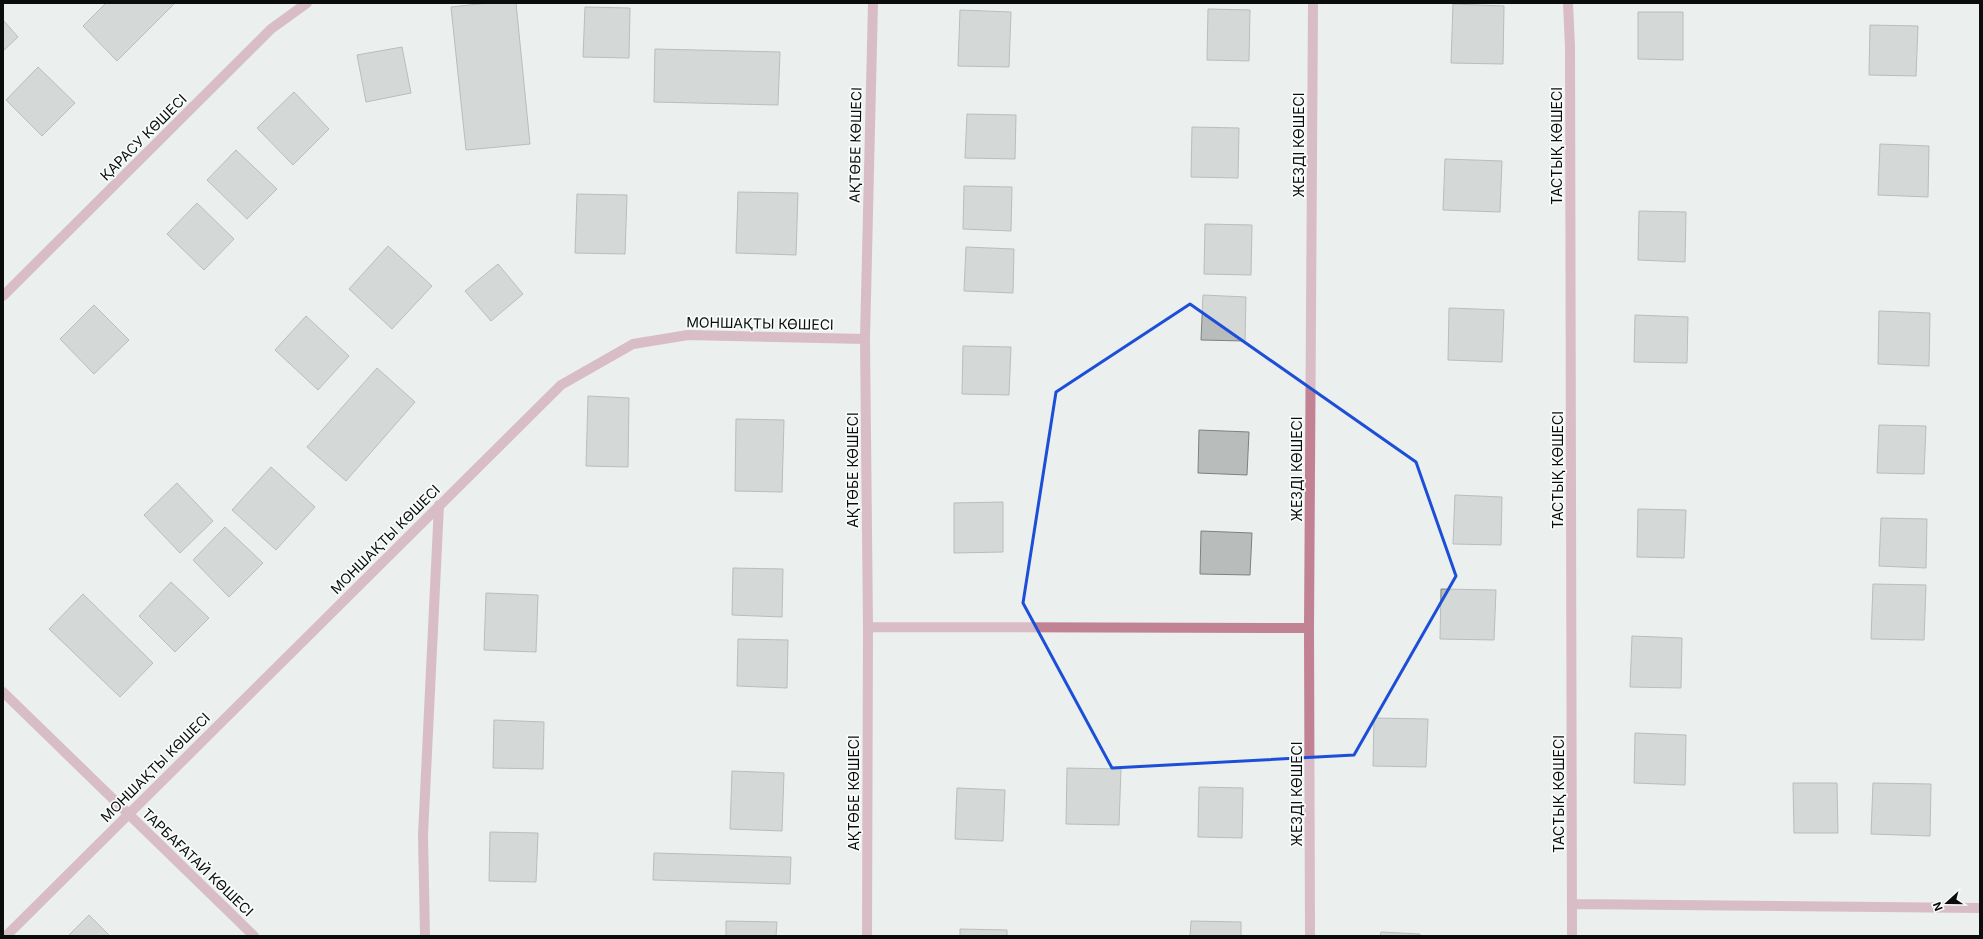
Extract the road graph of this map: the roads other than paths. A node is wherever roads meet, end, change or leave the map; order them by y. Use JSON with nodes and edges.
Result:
{"nodes":[{"id":1,"x":307,"y":3,"type":"edge"},
{"id":2,"x":873,"y":3,"type":"edge"},
{"id":3,"x":1313,"y":3,"type":"edge"},
{"id":4,"x":1568,"y":3,"type":"edge"},
{"id":5,"x":3,"y":296,"type":"edge"},
{"id":6,"x":865,"y":339,"type":"junction"},
{"id":7,"x":439,"y":505,"type":"junction"},
{"id":8,"x":868,"y":626,"type":"junction"},
{"id":9,"x":1309,"y":628,"type":"junction"},
{"id":10,"x":3,"y":692,"type":"edge"},
{"id":11,"x":128,"y":814,"type":"junction"},
{"id":12,"x":1572,"y":904,"type":"junction"},
{"id":13,"x":1980,"y":908,"type":"edge"},
{"id":14,"x":6,"y":936,"type":"edge"},
{"id":15,"x":254,"y":936,"type":"edge"},
{"id":16,"x":425,"y":936,"type":"edge"},
{"id":17,"x":866,"y":936,"type":"edge"},
{"id":18,"x":1310,"y":936,"type":"edge"},
{"id":19,"x":1572,"y":936,"type":"edge"}],
"edges":[{"from":1,"to":5,"type":"street","name":"ҚАРАСУ КӨШЕСІ"},
{"from":2,"to":6,"type":"street","name":"АҚТӨБЕ КӨШЕСІ"},
{"from":3,"to":9,"type":"street","name":"ЖЕЗДІ КӨШЕСІ"},
{"from":4,"to":12,"type":"street","name":"ТАСТЫҚ КӨШЕСІ"},
{"from":6,"to":7,"type":"street","name":"МОНШАҚТЫ КӨШЕСІ"},
{"from":6,"to":8,"type":"street","name":"АҚТӨБЕ КӨШЕСІ"},
{"from":7,"to":11,"type":"street","name":"МОНШАҚТЫ КӨШЕСІ"},
{"from":7,"to":16,"type":"street"},
{"from":8,"to":9,"type":"street"},
{"from":8,"to":17,"type":"street","name":"АҚТӨБЕ КӨШЕСІ"},
{"from":9,"to":18,"type":"street","name":"ЖЕЗДІ КӨШЕСІ"},
{"from":10,"to":11,"type":"street","name":"ТАРБАҒАТАЙ КӨШЕСІ"},
{"from":11,"to":14,"type":"street","name":"МОНШАҚТЫ КӨШЕСІ"},
{"from":11,"to":15,"type":"street","name":"ТАРБАҒАТАЙ КӨШЕСІ"},
{"from":12,"to":13,"type":"street"},
{"from":12,"to":19,"type":"street","name":"ТАСТЫҚ КӨШЕСІ"}]}
